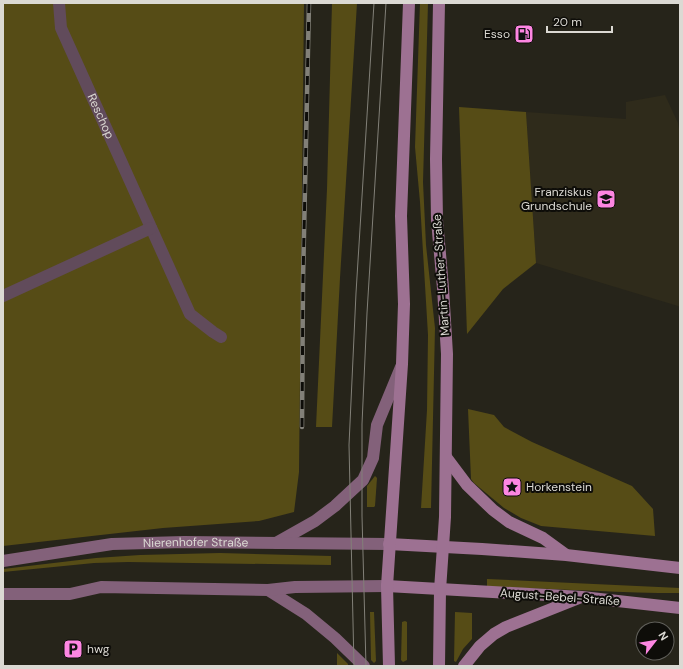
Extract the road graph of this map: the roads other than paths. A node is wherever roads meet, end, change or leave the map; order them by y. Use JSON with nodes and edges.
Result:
{"nodes":[{"id":1,"x":59,"y":3,"type":"edge"},
{"id":2,"x":409,"y":3,"type":"edge"},
{"id":3,"x":439,"y":3,"type":"edge"},
{"id":4,"x":151,"y":228,"type":"junction"},
{"id":5,"x":3,"y":296,"type":"edge"},
{"id":6,"x":222,"y":337,"type":"dead end"},
{"id":7,"x":402,"y":364,"type":"junction"},
{"id":8,"x":446,"y":457,"type":"junction"},
{"id":9,"x":275,"y":544,"type":"junction"},
{"id":10,"x":389,"y":544,"type":"junction"},
{"id":11,"x":442,"y":547,"type":"junction"},
{"id":12,"x":566,"y":555,"type":"junction"},
{"id":13,"x":3,"y":561,"type":"edge"},
{"id":14,"x":680,"y":568,"type":"edge"},
{"id":15,"x":386,"y":586,"type":"junction"},
{"id":16,"x":268,"y":590,"type":"junction"},
{"id":17,"x":440,"y":590,"type":"junction"},
{"id":18,"x":3,"y":594,"type":"edge"},
{"id":19,"x":582,"y":597,"type":"junction"},
{"id":20,"x":680,"y":608,"type":"edge"},
{"id":21,"x":364,"y":666,"type":"edge"},
{"id":22,"x":389,"y":666,"type":"edge"},
{"id":23,"x":439,"y":666,"type":"edge"},
{"id":24,"x":464,"y":666,"type":"edge"}],
"edges":[{"from":1,"to":4,"type":"street","name":"Reschop"},
{"from":2,"to":7,"type":"main road"},
{"from":3,"to":8,"type":"main road","name":"Martin-Luther-Straße"},
{"from":4,"to":5,"type":"street"},
{"from":4,"to":6,"type":"street","name":"Reschop"},
{"from":7,"to":9,"type":"main road"},
{"from":7,"to":10,"type":"main road"},
{"from":8,"to":11,"type":"main road","name":"Martin-Luther-Straße"},
{"from":8,"to":12,"type":"main road"},
{"from":9,"to":10,"type":"main road","name":"Nierenhofer Straße"},
{"from":9,"to":13,"type":"main road","name":"Nierenhofer Straße"},
{"from":10,"to":11,"type":"main road"},
{"from":10,"to":15,"type":"main road"},
{"from":11,"to":12,"type":"main road"},
{"from":11,"to":17,"type":"main road","name":"Martin-Luther-Straße"},
{"from":12,"to":14,"type":"main road"},
{"from":15,"to":16,"type":"main road"},
{"from":15,"to":17,"type":"main road"},
{"from":15,"to":22,"type":"main road"},
{"from":16,"to":18,"type":"main road"},
{"from":16,"to":21,"type":"main road"},
{"from":17,"to":19,"type":"main road","name":"August-Bebel-Straße"},
{"from":17,"to":23,"type":"main road","name":"Martin-Luther-Straße"},
{"from":19,"to":20,"type":"main road","name":"August-Bebel-Straße"},
{"from":19,"to":24,"type":"main road"}]}
